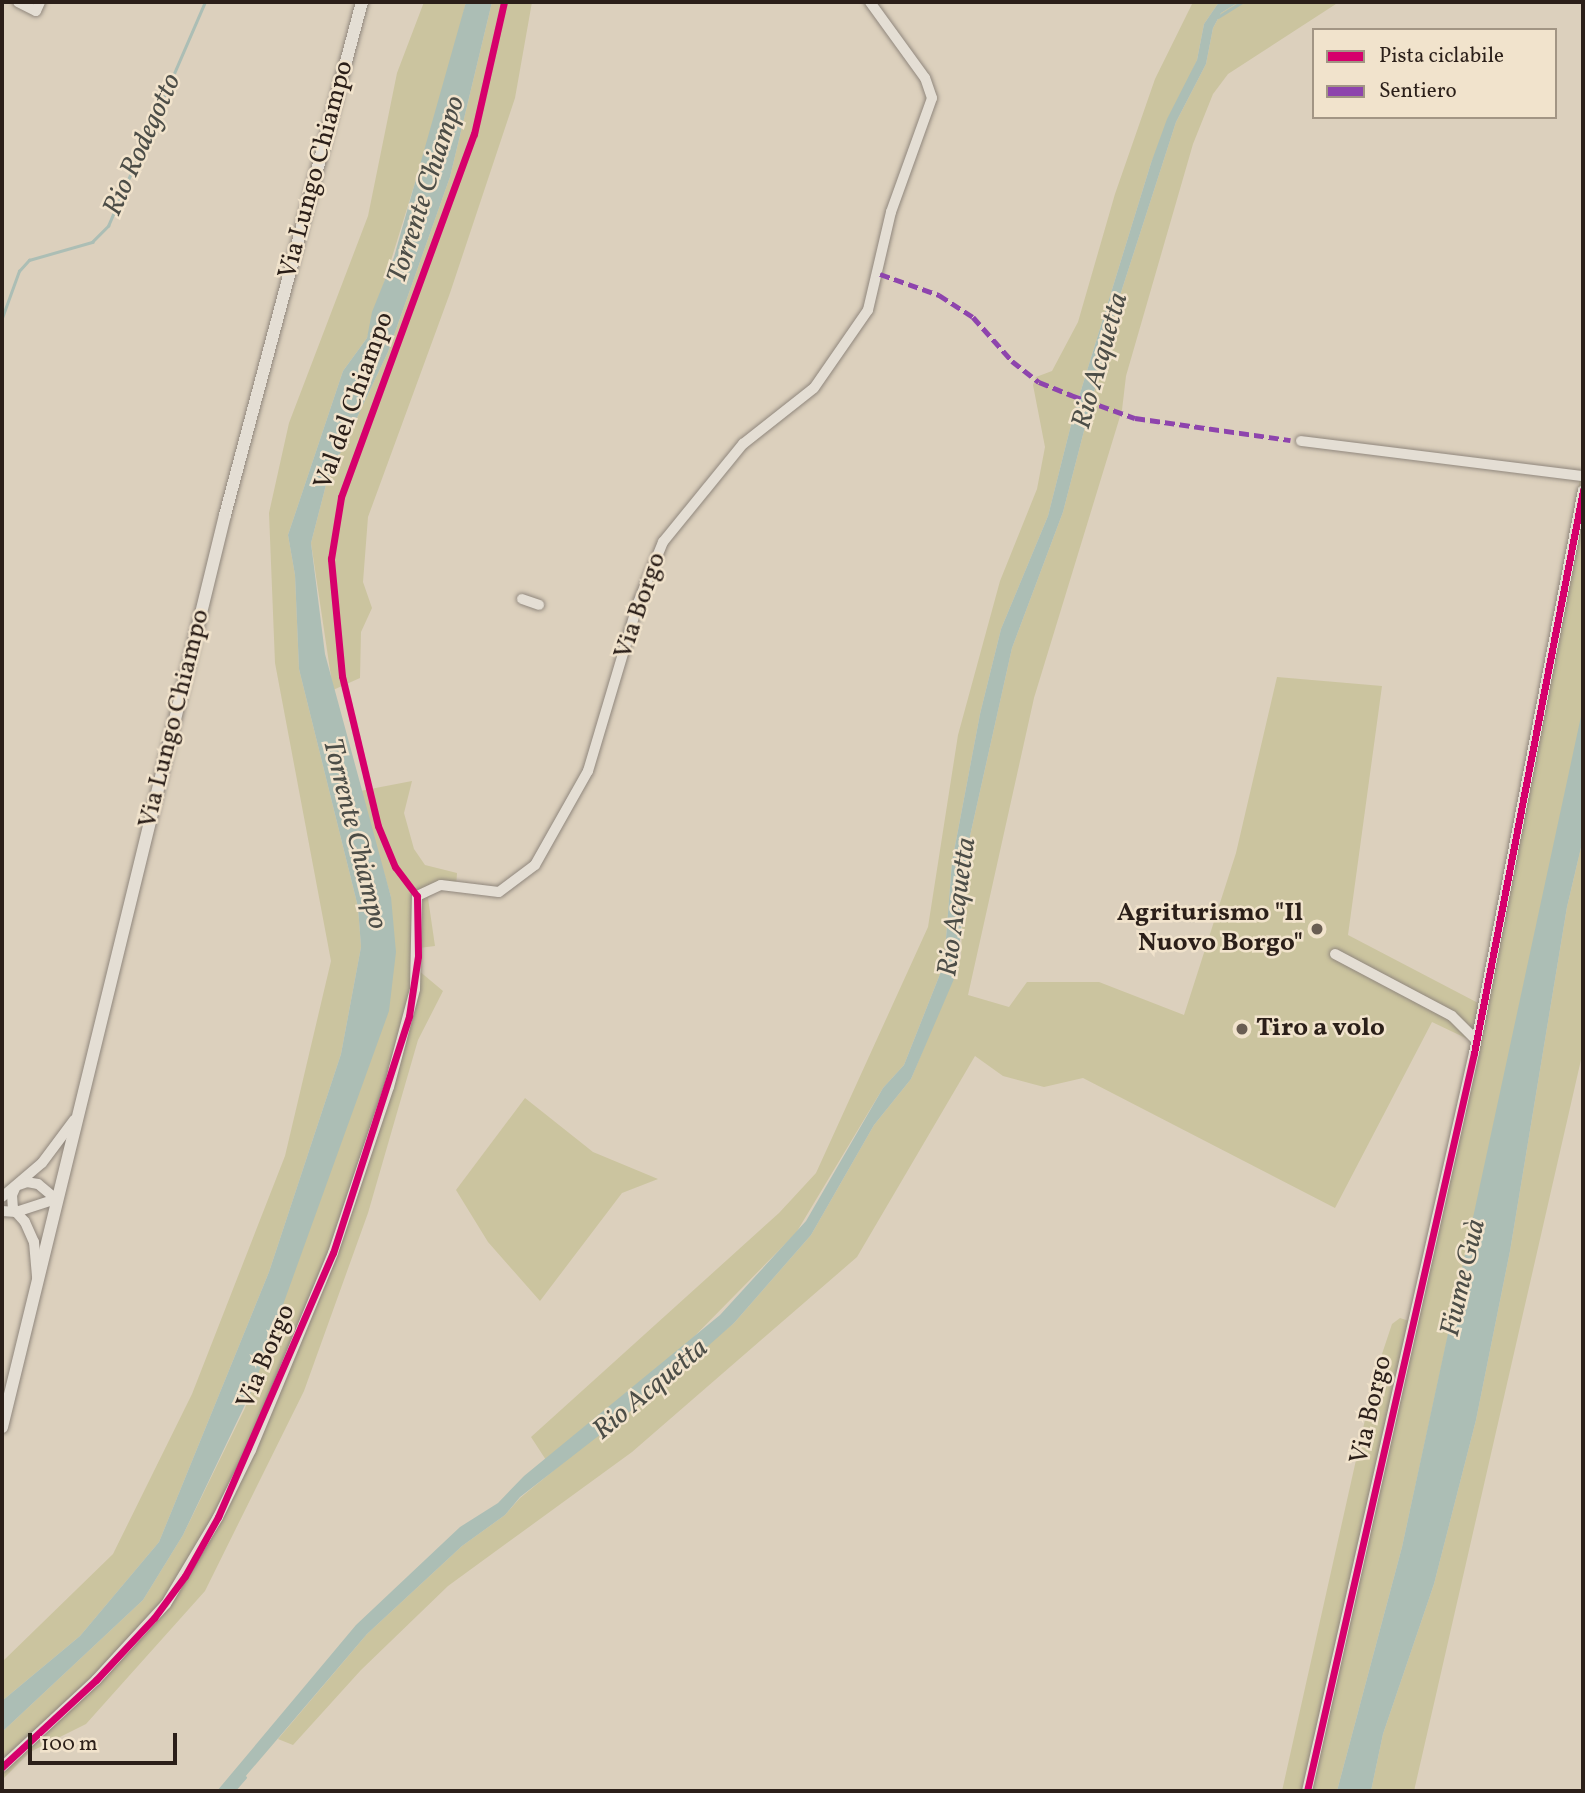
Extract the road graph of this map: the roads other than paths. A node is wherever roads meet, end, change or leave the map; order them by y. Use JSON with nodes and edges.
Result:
{"nodes":[{"id":1,"x":19,"y":2,"type":"edge"},
{"id":2,"x":40,"y":2,"type":"edge"},
{"id":3,"x":870,"y":2,"type":"edge"},
{"id":4,"x":360,"y":8,"type":"edge"},
{"id":5,"x":1301,"y":441,"type":"dead end"},
{"id":6,"x":1583,"y":476,"type":"edge"},
{"id":7,"x":1583,"y":491,"type":"edge"},
{"id":8,"x":522,"y":599,"type":"dead end"},
{"id":9,"x":539,"y":605,"type":"dead end"},
{"id":10,"x":1335,"y":954,"type":"dead end"},
{"id":11,"x":1475,"y":1039,"type":"junction"},
{"id":12,"x":74,"y":1120,"type":"junction"},
{"id":13,"x":16,"y":1186,"type":"junction"},
{"id":14,"x":2,"y":1197,"type":"edge"},
{"id":15,"x":56,"y":1199,"type":"junction"},
{"id":16,"x":2,"y":1211,"type":"edge"},
{"id":17,"x":16,"y":1212,"type":"junction"},
{"id":18,"x":37,"y":1279,"type":"junction"},
{"id":19,"x":2,"y":1427,"type":"edge"},
{"id":20,"x":2,"y":1767,"type":"edge"},
{"id":21,"x":1307,"y":1791,"type":"edge"}],
"edges":[{"from":1,"to":2,"type":"street"},
{"from":3,"to":20,"type":"street","name":"Via Borgo"},
{"from":4,"to":12,"type":"main road","name":"Via Lungo Chiampo"},
{"from":5,"to":6,"type":"street"},
{"from":7,"to":11,"type":"street","name":"Via Borgo"},
{"from":8,"to":9,"type":"street"},
{"from":10,"to":11,"type":"street"},
{"from":11,"to":21,"type":"street","name":"Via Borgo"},
{"from":12,"to":13,"type":"street"},
{"from":12,"to":15,"type":"main road","name":"Via Lungo Chiampo"},
{"from":13,"to":14,"type":"street"},
{"from":13,"to":15,"type":"street"},
{"from":13,"to":17,"type":"street"},
{"from":15,"to":17,"type":"street"},
{"from":15,"to":18,"type":"main road","name":"Via Lungo Chiampo"},
{"from":16,"to":17,"type":"street"},
{"from":17,"to":18,"type":"street"},
{"from":18,"to":19,"type":"main road","name":"Via Lungo Chiampo"}]}
